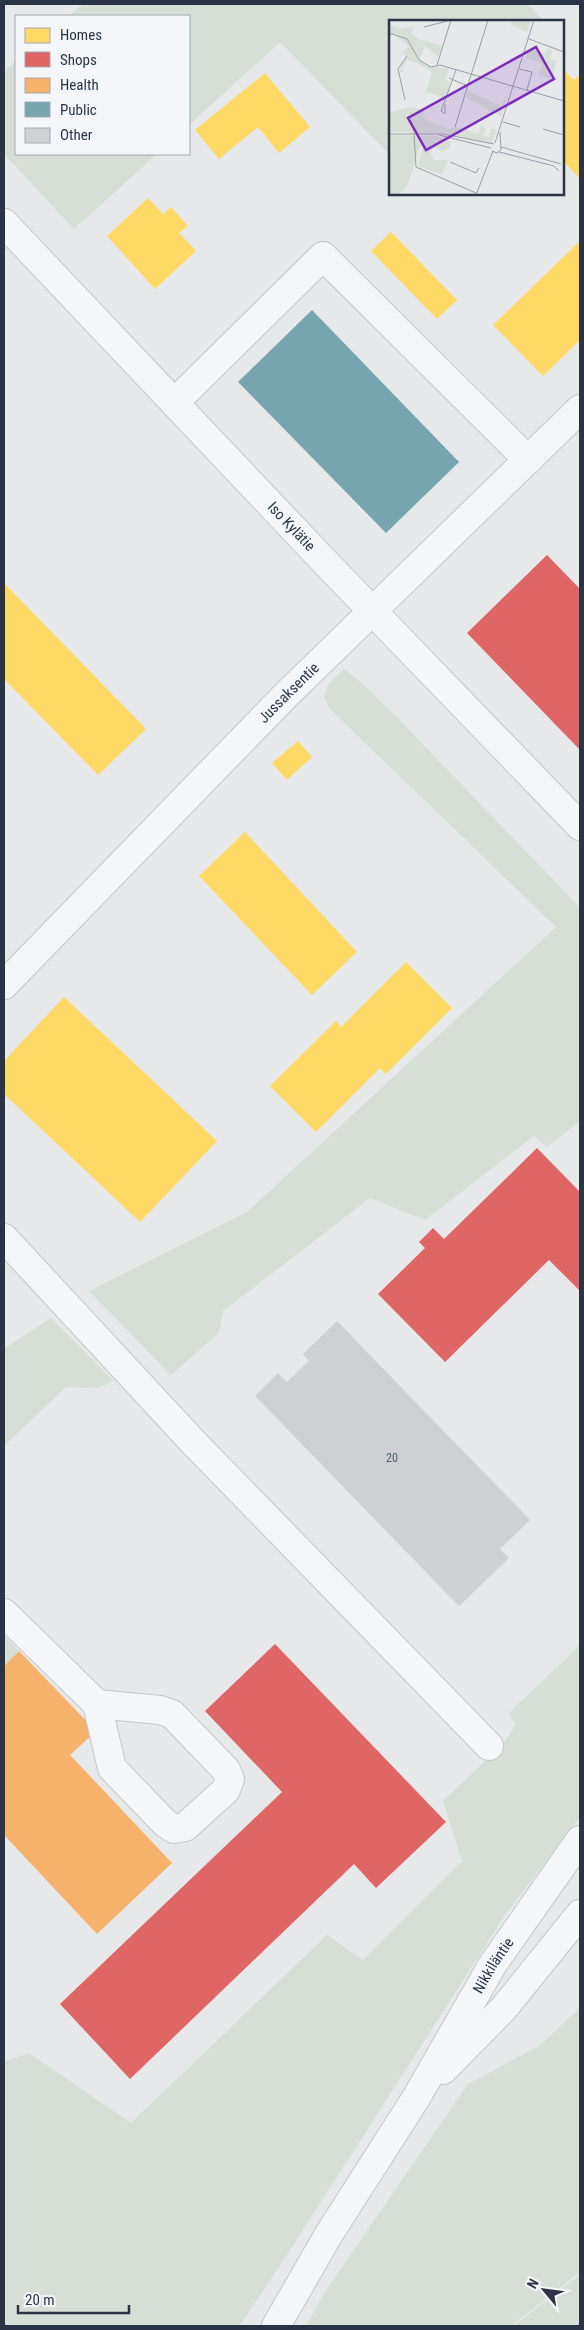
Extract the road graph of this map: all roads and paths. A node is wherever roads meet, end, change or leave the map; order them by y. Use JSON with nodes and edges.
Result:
{"nodes":[{"id":1,"x":4,"y":223,"type":"edge"},
{"id":2,"x":175,"y":402,"type":"junction"},
{"id":3,"x":580,"y":409,"type":"edge"},
{"id":4,"x":528,"y":460,"type":"junction"},
{"id":5,"x":372,"y":610,"type":"junction"},
{"id":6,"x":580,"y":826,"type":"edge"},
{"id":7,"x":4,"y":985,"type":"edge"},
{"id":8,"x":8,"y":1250,"type":"edge"},
{"id":9,"x":8,"y":1624,"type":"edge"},
{"id":10,"x":97,"y":1704,"type":"junction"},
{"id":11,"x":489,"y":1746,"type":"dead end"},
{"id":12,"x":580,"y":1840,"type":"edge"},
{"id":13,"x":580,"y":1914,"type":"edge"},
{"id":14,"x":416,"y":2098,"type":"junction"},
{"id":15,"x":276,"y":2326,"type":"edge"}],
"edges":[{"from":1,"to":2,"type":"street","name":"Iso Kylätie"},
{"from":2,"to":4,"type":"street"},
{"from":2,"to":5,"type":"street","name":"Iso Kylätie"},
{"from":3,"to":4,"type":"street","name":"Jussaksentie"},
{"from":4,"to":5,"type":"street","name":"Jussaksentie"},
{"from":5,"to":6,"type":"street","name":"Iso Kylätie"},
{"from":5,"to":7,"type":"street","name":"Jussaksentie"},
{"from":8,"to":11,"type":"street"},
{"from":9,"to":10,"type":"street"},
{"from":10,"to":10,"type":"street"},
{"from":12,"to":14,"type":"street","name":"Nikkiläntie"},
{"from":13,"to":14,"type":"street","name":"Nikkiläntie"},
{"from":14,"to":15,"type":"street","name":"Nikkiläntie"}]}
